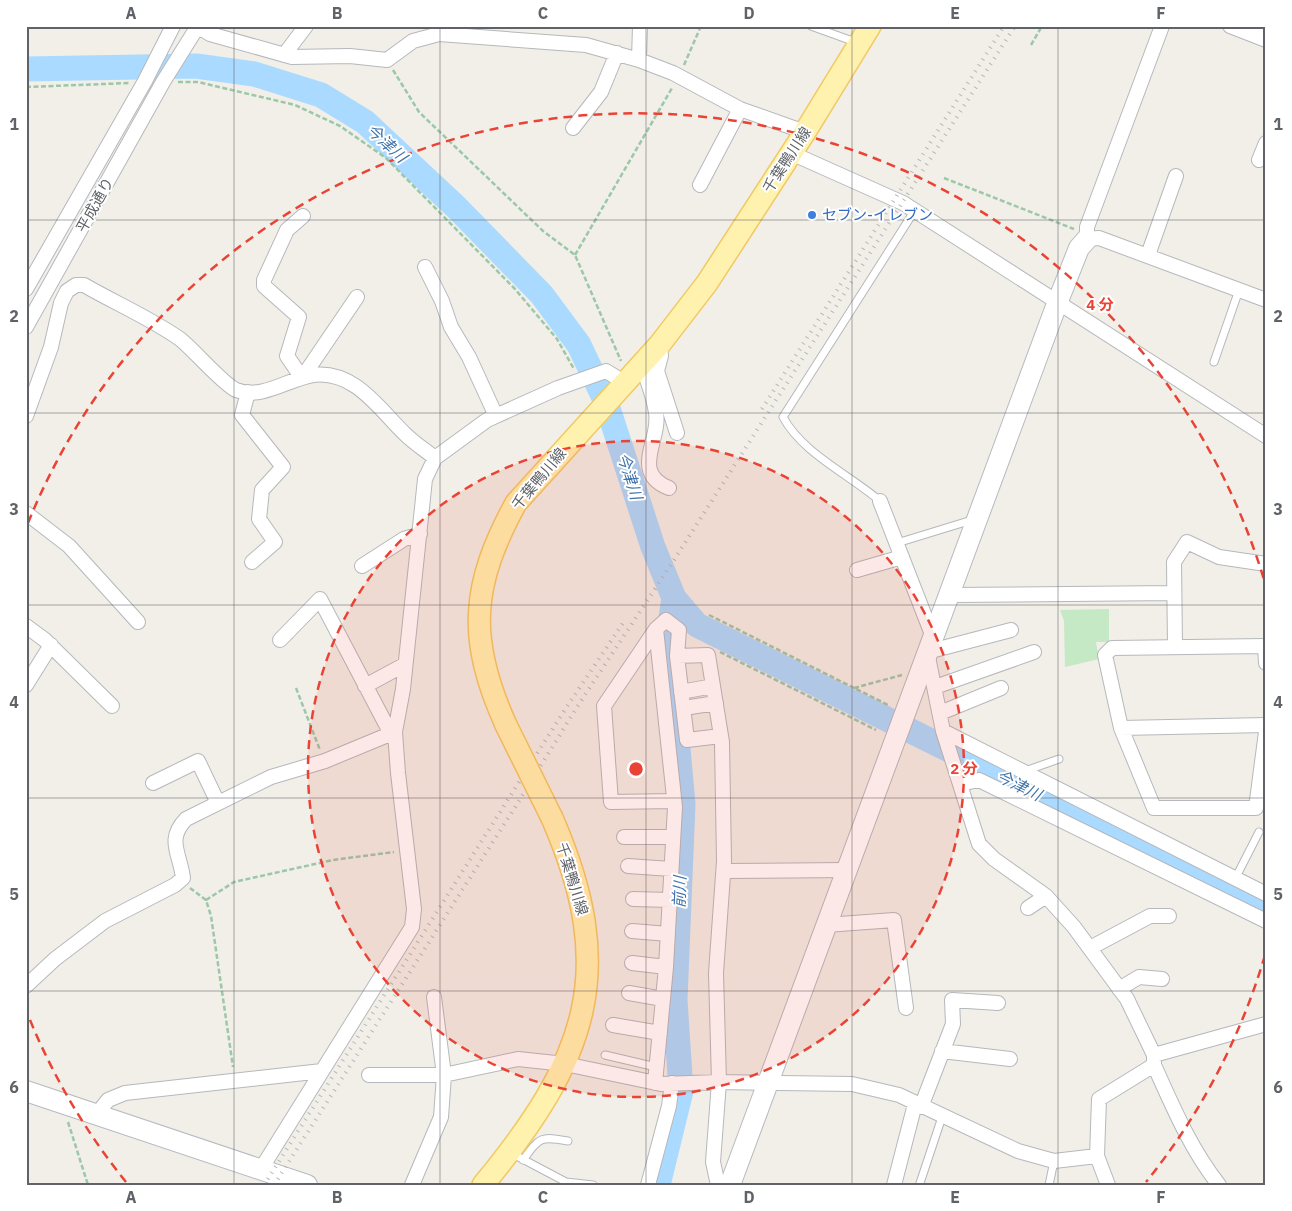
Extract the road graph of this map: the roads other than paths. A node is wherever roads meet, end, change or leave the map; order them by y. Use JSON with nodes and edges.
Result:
{"nodes":[{"id":1,"x":173,"y":26,"type":"edge"},
{"id":2,"x":197,"y":26,"type":"edge"},
{"id":3,"x":306,"y":26,"type":"edge"},
{"id":4,"x":411,"y":26,"type":"edge"},
{"id":5,"x":640,"y":26,"type":"edge"},
{"id":6,"x":811,"y":26,"type":"edge"},
{"id":7,"x":1162,"y":26,"type":"edge"},
{"id":8,"x":1230,"y":26,"type":"edge"},
{"id":9,"x":459,"y":31,"type":"edge"},
{"id":10,"x":1262,"y":34,"type":"edge"},
{"id":11,"x":865,"y":35,"type":"edge"},
{"id":12,"x":412,"y":41,"type":"junction"},
{"id":13,"x":617,"y":53,"type":"junction"},
{"id":14,"x":284,"y":55,"type":"junction"},
{"id":15,"x":640,"y":60,"type":"junction"},
{"id":16,"x":740,"y":109,"type":"junction"},
{"id":17,"x":573,"y":128,"type":"dead end"},
{"id":18,"x":805,"y":132,"type":"junction"},
{"id":19,"x":1266,"y":142,"type":"edge"},
{"id":20,"x":791,"y":153,"type":"junction"},
{"id":21,"x":1259,"y":160,"type":"dead end"},
{"id":22,"x":1176,"y":176,"type":"dead end"},
{"id":23,"x":700,"y":185,"type":"dead end"},
{"id":24,"x":915,"y":210,"type":"junction"},
{"id":25,"x":303,"y":216,"type":"dead end"},
{"id":26,"x":1087,"y":239,"type":"junction"},
{"id":27,"x":1148,"y":255,"type":"junction"},
{"id":28,"x":425,"y":267,"type":"dead end"},
{"id":29,"x":37,"y":271,"type":"junction"},
{"id":30,"x":53,"y":280,"type":"junction"},
{"id":31,"x":26,"y":289,"type":"edge"},
{"id":32,"x":70,"y":290,"type":"junction"},
{"id":33,"x":1240,"y":290,"type":"junction"},
{"id":34,"x":357,"y":297,"type":"dead end"},
{"id":35,"x":1266,"y":300,"type":"edge"},
{"id":36,"x":1058,"y":301,"type":"junction"},
{"id":37,"x":26,"y":327,"type":"edge"},
{"id":38,"x":660,"y":344,"type":"junction"},
{"id":39,"x":1214,"y":362,"type":"dead end"},
{"id":40,"x":642,"y":365,"type":"junction"},
{"id":41,"x":615,"y":376,"type":"junction"},
{"id":42,"x":302,"y":378,"type":"junction"},
{"id":43,"x":248,"y":392,"type":"junction"},
{"id":44,"x":26,"y":416,"type":"edge"},
{"id":45,"x":496,"y":416,"type":"junction"},
{"id":46,"x":677,"y":433,"type":"dead end"},
{"id":47,"x":1266,"y":436,"type":"edge"},
{"id":48,"x":435,"y":458,"type":"junction"},
{"id":49,"x":669,"y":488,"type":"dead end"},
{"id":50,"x":880,"y":501,"type":"joint"},
{"id":51,"x":26,"y":513,"type":"edge"},
{"id":52,"x":978,"y":518,"type":"junction"},
{"id":53,"x":420,"y":534,"type":"junction"},
{"id":54,"x":897,"y":543,"type":"junction"},
{"id":55,"x":902,"y":557,"type":"junction"},
{"id":56,"x":252,"y":562,"type":"dead end"},
{"id":57,"x":1266,"y":564,"type":"edge"},
{"id":58,"x":362,"y":566,"type":"dead end"},
{"id":59,"x":857,"y":570,"type":"dead end"},
{"id":60,"x":1174,"y":593,"type":"junction"},
{"id":61,"x":949,"y":595,"type":"junction"},
{"id":62,"x":138,"y":622,"type":"dead end"},
{"id":63,"x":26,"y":626,"type":"edge"},
{"id":64,"x":656,"y":629,"type":"junction"},
{"id":65,"x":1011,"y":630,"type":"dead end"},
{"id":66,"x":280,"y":640,"type":"dead end"},
{"id":67,"x":51,"y":645,"type":"junction"},
{"id":68,"x":1175,"y":646,"type":"junction"},
{"id":69,"x":1034,"y":652,"type":"dead end"},
{"id":70,"x":927,"y":653,"type":"junction"},
{"id":71,"x":677,"y":656,"type":"junction"},
{"id":72,"x":1266,"y":663,"type":"edge"},
{"id":73,"x":404,"y":665,"type":"junction"},
{"id":74,"x":26,"y":685,"type":"edge"},
{"id":75,"x":366,"y":686,"type":"junction"},
{"id":76,"x":713,"y":686,"type":"junction"},
{"id":77,"x":935,"y":687,"type":"junction"},
{"id":78,"x":1001,"y":688,"type":"dead end"},
{"id":79,"x":681,"y":692,"type":"junction"},
{"id":80,"x":716,"y":703,"type":"junction"},
{"id":81,"x":112,"y":706,"type":"dead end"},
{"id":82,"x":684,"y":708,"type":"junction"},
{"id":83,"x":940,"y":713,"type":"junction"},
{"id":84,"x":1266,"y":725,"type":"edge"},
{"id":85,"x":1121,"y":728,"type":"junction"},
{"id":86,"x":943,"y":731,"type":"junction"},
{"id":87,"x":1266,"y":732,"type":"edge"},
{"id":88,"x":393,"y":733,"type":"junction"},
{"id":89,"x":721,"y":736,"type":"junction"},
{"id":90,"x":1059,"y":759,"type":"dead end"},
{"id":91,"x":1025,"y":772,"type":"junction"},
{"id":92,"x":152,"y":783,"type":"dead end"},
{"id":93,"x":960,"y":784,"type":"junction"},
{"id":94,"x":674,"y":801,"type":"junction"},
{"id":95,"x":218,"y":803,"type":"junction"},
{"id":96,"x":1259,"y":832,"type":"dead end"},
{"id":97,"x":624,"y":837,"type":"dead end"},
{"id":98,"x":673,"y":837,"type":"junction"},
{"id":99,"x":628,"y":866,"type":"dead end"},
{"id":100,"x":671,"y":869,"type":"junction"},
{"id":101,"x":847,"y":870,"type":"junction"},
{"id":102,"x":724,"y":871,"type":"junction"},
{"id":103,"x":1235,"y":878,"type":"junction"},
{"id":104,"x":1266,"y":894,"type":"edge"},
{"id":105,"x":1046,"y":896,"type":"junction"},
{"id":106,"x":633,"y":899,"type":"dead end"},
{"id":107,"x":670,"y":900,"type":"junction"},
{"id":108,"x":1028,"y":908,"type":"dead end"},
{"id":109,"x":1169,"y":916,"type":"dead end"},
{"id":110,"x":1266,"y":921,"type":"edge"},
{"id":111,"x":826,"y":925,"type":"junction"},
{"id":112,"x":632,"y":931,"type":"dead end"},
{"id":113,"x":668,"y":934,"type":"junction"},
{"id":114,"x":1090,"y":948,"type":"junction"},
{"id":115,"x":632,"y":962,"type":"dead end"},
{"id":116,"x":666,"y":967,"type":"junction"},
{"id":117,"x":1162,"y":979,"type":"dead end"},
{"id":118,"x":26,"y":986,"type":"edge"},
{"id":119,"x":1119,"y":989,"type":"junction"},
{"id":120,"x":629,"y":993,"type":"dead end"},
{"id":121,"x":434,"y":997,"type":"dead end"},
{"id":122,"x":663,"y":999,"type":"junction"},
{"id":123,"x":998,"y":1003,"type":"dead end"},
{"id":124,"x":906,"y":1008,"type":"dead end"},
{"id":125,"x":613,"y":1024,"type":"dead end"},
{"id":126,"x":1266,"y":1024,"type":"edge"},
{"id":127,"x":660,"y":1033,"type":"junction"},
{"id":128,"x":942,"y":1051,"type":"junction"},
{"id":129,"x":605,"y":1055,"type":"dead end"},
{"id":130,"x":1010,"y":1059,"type":"dead end"},
{"id":131,"x":1154,"y":1060,"type":"junction"},
{"id":132,"x":565,"y":1064,"type":"junction"},
{"id":133,"x":656,"y":1067,"type":"junction"},
{"id":134,"x":322,"y":1071,"type":"junction"},
{"id":135,"x":369,"y":1075,"type":"dead end"},
{"id":136,"x":444,"y":1075,"type":"junction"},
{"id":137,"x":719,"y":1082,"type":"junction"},
{"id":138,"x":655,"y":1083,"type":"junction"},
{"id":139,"x":672,"y":1084,"type":"junction"},
{"id":140,"x":768,"y":1084,"type":"junction"},
{"id":141,"x":26,"y":1091,"type":"edge"},
{"id":142,"x":918,"y":1105,"type":"junction"},
{"id":143,"x":97,"y":1114,"type":"junction"},
{"id":144,"x":942,"y":1117,"type":"junction"},
{"id":145,"x":568,"y":1141,"type":"dead end"},
{"id":146,"x":516,"y":1156,"type":"junction"},
{"id":147,"x":1097,"y":1156,"type":"junction"},
{"id":148,"x":1054,"y":1161,"type":"junction"},
{"id":149,"x":261,"y":1169,"type":"junction"},
{"id":150,"x":920,"y":1183,"type":"dead end"},
{"id":151,"x":307,"y":1185,"type":"edge"},
{"id":152,"x":412,"y":1185,"type":"edge"},
{"id":153,"x":483,"y":1185,"type":"edge"},
{"id":154,"x":593,"y":1185,"type":"edge"},
{"id":155,"x":648,"y":1185,"type":"edge"},
{"id":156,"x":718,"y":1185,"type":"edge"},
{"id":157,"x":730,"y":1185,"type":"edge"},
{"id":158,"x":894,"y":1185,"type":"edge"},
{"id":159,"x":1049,"y":1185,"type":"edge"},
{"id":160,"x":1108,"y":1185,"type":"edge"},
{"id":161,"x":1219,"y":1185,"type":"edge"}],
"edges":[{"from":1,"to":29,"type":"street","name":"平成通り"},
{"from":2,"to":14,"type":"street"},
{"from":2,"to":30,"type":"street","name":"平成通り"},
{"from":3,"to":14,"type":"street"},
{"from":4,"to":12,"type":"street"},
{"from":5,"to":15,"type":"street"},
{"from":6,"to":11,"type":"lane"},
{"from":7,"to":26,"type":"street"},
{"from":8,"to":10,"type":"street"},
{"from":9,"to":12,"type":"street"},
{"from":9,"to":13,"type":"street"},
{"from":11,"to":18,"type":"main road","name":"千葉鴨川線"},
{"from":12,"to":14,"type":"street"},
{"from":13,"to":15,"type":"street"},
{"from":13,"to":17,"type":"street"},
{"from":15,"to":16,"type":"street"},
{"from":16,"to":18,"type":"street"},
{"from":16,"to":23,"type":"street"},
{"from":18,"to":20,"type":"main road","name":"千葉鴨川線"},
{"from":19,"to":21,"type":"street"},
{"from":20,"to":24,"type":"street"},
{"from":20,"to":38,"type":"main road","name":"千葉鴨川線"},
{"from":22,"to":27,"type":"street"},
{"from":24,"to":36,"type":"street"},
{"from":24,"to":50,"type":"lane"},
{"from":25,"to":42,"type":"street"},
{"from":26,"to":27,"type":"street"},
{"from":26,"to":36,"type":"street"},
{"from":27,"to":33,"type":"street"},
{"from":28,"to":45,"type":"street"},
{"from":29,"to":30,"type":"street"},
{"from":29,"to":31,"type":"street","name":"平成通り"},
{"from":30,"to":32,"type":"street"},
{"from":30,"to":37,"type":"street","name":"平成通り"},
{"from":32,"to":43,"type":"street"},
{"from":32,"to":44,"type":"street"},
{"from":33,"to":35,"type":"street"},
{"from":33,"to":39,"type":"lane"},
{"from":34,"to":42,"type":"street"},
{"from":36,"to":47,"type":"street"},
{"from":36,"to":52,"type":"street"},
{"from":38,"to":40,"type":"main road","name":"千葉鴨川線"},
{"from":38,"to":46,"type":"street"},
{"from":40,"to":41,"type":"main road","name":"千葉鴨川線"},
{"from":40,"to":49,"type":"street"},
{"from":41,"to":45,"type":"street"},
{"from":41,"to":132,"type":"main road","name":"千葉鴨川線","bridge":true},
{"from":42,"to":43,"type":"street"},
{"from":42,"to":48,"type":"street"},
{"from":43,"to":56,"type":"street"},
{"from":45,"to":48,"type":"street"},
{"from":48,"to":53,"type":"street"},
{"from":50,"to":54,"type":"street"},
{"from":51,"to":62,"type":"street"},
{"from":52,"to":54,"type":"lane"},
{"from":52,"to":61,"type":"street"},
{"from":53,"to":58,"type":"street"},
{"from":53,"to":73,"type":"street"},
{"from":54,"to":55,"type":"street"},
{"from":55,"to":59,"type":"street"},
{"from":55,"to":70,"type":"street"},
{"from":57,"to":60,"type":"street"},
{"from":60,"to":61,"type":"street"},
{"from":60,"to":68,"type":"street"},
{"from":61,"to":70,"type":"street"},
{"from":63,"to":67,"type":"street"},
{"from":64,"to":71,"type":"street"},
{"from":64,"to":94,"type":"street"},
{"from":64,"to":94,"type":"street"},
{"from":65,"to":70,"type":"street"},
{"from":66,"to":75,"type":"street"},
{"from":67,"to":74,"type":"street"},
{"from":67,"to":81,"type":"street"},
{"from":68,"to":72,"type":"street"},
{"from":68,"to":85,"type":"street"},
{"from":69,"to":77,"type":"street"},
{"from":70,"to":77,"type":"street"},
{"from":70,"to":101,"type":"street"},
{"from":71,"to":76,"type":"street"},
{"from":71,"to":79,"type":"street"},
{"from":73,"to":75,"type":"street"},
{"from":73,"to":88,"type":"street"},
{"from":75,"to":88,"type":"street"},
{"from":76,"to":79,"type":"street"},
{"from":76,"to":80,"type":"street"},
{"from":77,"to":83,"type":"street"},
{"from":78,"to":83,"type":"street"},
{"from":79,"to":82,"type":"street"},
{"from":80,"to":82,"type":"street"},
{"from":80,"to":89,"type":"street"},
{"from":82,"to":89,"type":"street"},
{"from":83,"to":86,"type":"street"},
{"from":84,"to":85,"type":"street"},
{"from":85,"to":87,"type":"street"},
{"from":86,"to":91,"type":"street"},
{"from":86,"to":93,"type":"street"},
{"from":88,"to":95,"type":"street"},
{"from":88,"to":134,"type":"street"},
{"from":89,"to":102,"type":"street"},
{"from":90,"to":91,"type":"lane"},
{"from":91,"to":103,"type":"street"},
{"from":92,"to":95,"type":"street"},
{"from":93,"to":105,"type":"street"},
{"from":93,"to":110,"type":"street"},
{"from":94,"to":98,"type":"street"},
{"from":95,"to":118,"type":"street"},
{"from":96,"to":103,"type":"lane"},
{"from":97,"to":98,"type":"street"},
{"from":98,"to":100,"type":"street"},
{"from":99,"to":100,"type":"street"},
{"from":100,"to":107,"type":"street"},
{"from":101,"to":102,"type":"street"},
{"from":101,"to":111,"type":"street"},
{"from":102,"to":137,"type":"street"},
{"from":103,"to":104,"type":"street"},
{"from":105,"to":108,"type":"street"},
{"from":105,"to":114,"type":"street"},
{"from":106,"to":107,"type":"street"},
{"from":107,"to":113,"type":"street"},
{"from":109,"to":114,"type":"street"},
{"from":111,"to":124,"type":"street"},
{"from":111,"to":140,"type":"street"},
{"from":112,"to":113,"type":"street"},
{"from":113,"to":116,"type":"street"},
{"from":114,"to":119,"type":"street"},
{"from":115,"to":116,"type":"street"},
{"from":116,"to":122,"type":"street"},
{"from":117,"to":119,"type":"street"},
{"from":119,"to":131,"type":"street"},
{"from":120,"to":122,"type":"street"},
{"from":121,"to":136,"type":"street"},
{"from":122,"to":127,"type":"street"},
{"from":123,"to":128,"type":"street"},
{"from":125,"to":127,"type":"street"},
{"from":126,"to":131,"type":"street"},
{"from":127,"to":133,"type":"street"},
{"from":128,"to":130,"type":"street"},
{"from":128,"to":142,"type":"street"},
{"from":129,"to":133,"type":"lane"},
{"from":131,"to":147,"type":"street"},
{"from":131,"to":161,"type":"street"},
{"from":132,"to":136,"type":"street"},
{"from":132,"to":138,"type":"street"},
{"from":132,"to":146,"type":"main road","name":"千葉鴨川線"},
{"from":133,"to":138,"type":"street"},
{"from":134,"to":143,"type":"street"},
{"from":134,"to":149,"type":"street"},
{"from":135,"to":136,"type":"street"},
{"from":136,"to":152,"type":"street"},
{"from":137,"to":139,"type":"street"},
{"from":137,"to":140,"type":"street"},
{"from":137,"to":156,"type":"street"},
{"from":138,"to":139,"type":"street"},
{"from":139,"to":155,"type":"street"},
{"from":140,"to":142,"type":"street"},
{"from":140,"to":157,"type":"street"},
{"from":141,"to":143,"type":"street"},
{"from":142,"to":144,"type":"street"},
{"from":142,"to":158,"type":"street"},
{"from":143,"to":149,"type":"street"},
{"from":144,"to":148,"type":"street"},
{"from":144,"to":150,"type":"lane"},
{"from":145,"to":146,"type":"lane"},
{"from":146,"to":153,"type":"main road","name":"千葉鴨川線"},
{"from":146,"to":154,"type":"lane"},
{"from":147,"to":148,"type":"street"},
{"from":147,"to":160,"type":"street"},
{"from":148,"to":159,"type":"lane"},
{"from":149,"to":151,"type":"street"}]}
